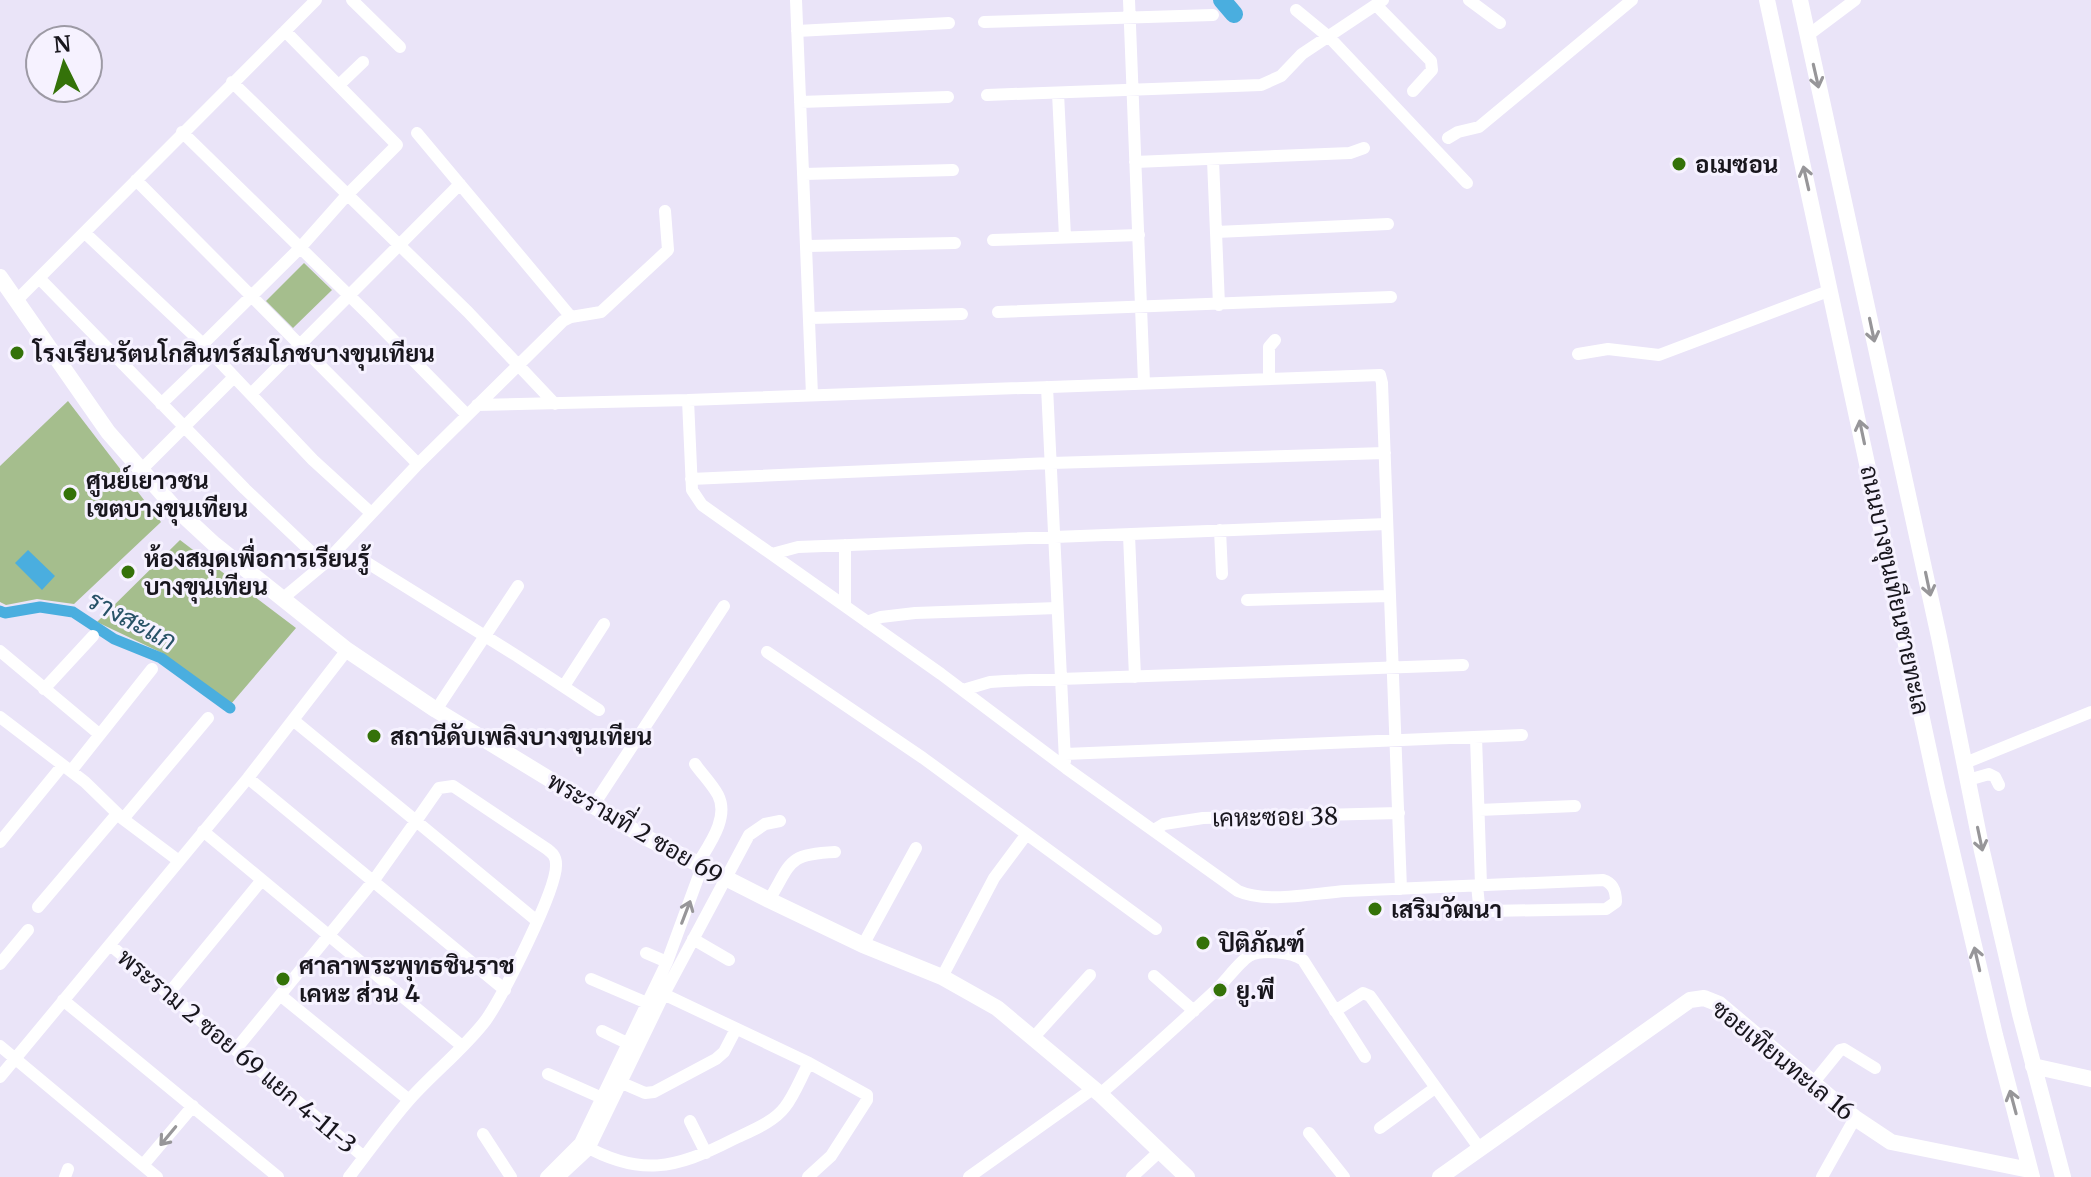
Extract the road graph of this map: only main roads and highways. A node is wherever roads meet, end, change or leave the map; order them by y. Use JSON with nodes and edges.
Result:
{"nodes":[{"id":1,"x":1767,"y":0,"type":"edge"},
{"id":2,"x":1800,"y":0,"type":"edge"},
{"id":3,"x":0,"y":277,"type":"edge"},
{"id":4,"x":2025,"y":1032,"type":"junction"},
{"id":5,"x":1995,"y":1035,"type":"junction"},
{"id":6,"x":2033,"y":1066,"type":"junction"},
{"id":7,"x":2091,"y":1079,"type":"edge"},
{"id":8,"x":2031,"y":1173,"type":"edge"},
{"id":9,"x":1187,"y":1177,"type":"edge"},
{"id":10,"x":1440,"y":1177,"type":"edge"},
{"id":11,"x":2063,"y":1177,"type":"edge"}],
"edges":[{"from":5,"to":1,"type":"main road","name":"ถนนบางขุนเทียนชายทะเล","one_way":true},
{"from":2,"to":4,"type":"main road","name":"ถนนบางขุนเทียนชายทะเล","one_way":true},
{"from":3,"to":9,"type":"main road","name":"พระรามที่ 2 ซอย 69"},
{"from":4,"to":5,"type":"main road"},
{"from":4,"to":6,"type":"main road","name":"ถนนบางขุนเทียนชายทะเล"},
{"from":8,"to":5,"type":"main road","name":"ถนนบางขุนเทียนชายทะเล","one_way":true},
{"from":6,"to":7,"type":"main road"},
{"from":6,"to":11,"type":"main road","name":"ถนนบางขุนเทียนชายทะเล"},
{"from":8,"to":10,"type":"main road","name":"ซอยเทียนทะเล 16"}]}
